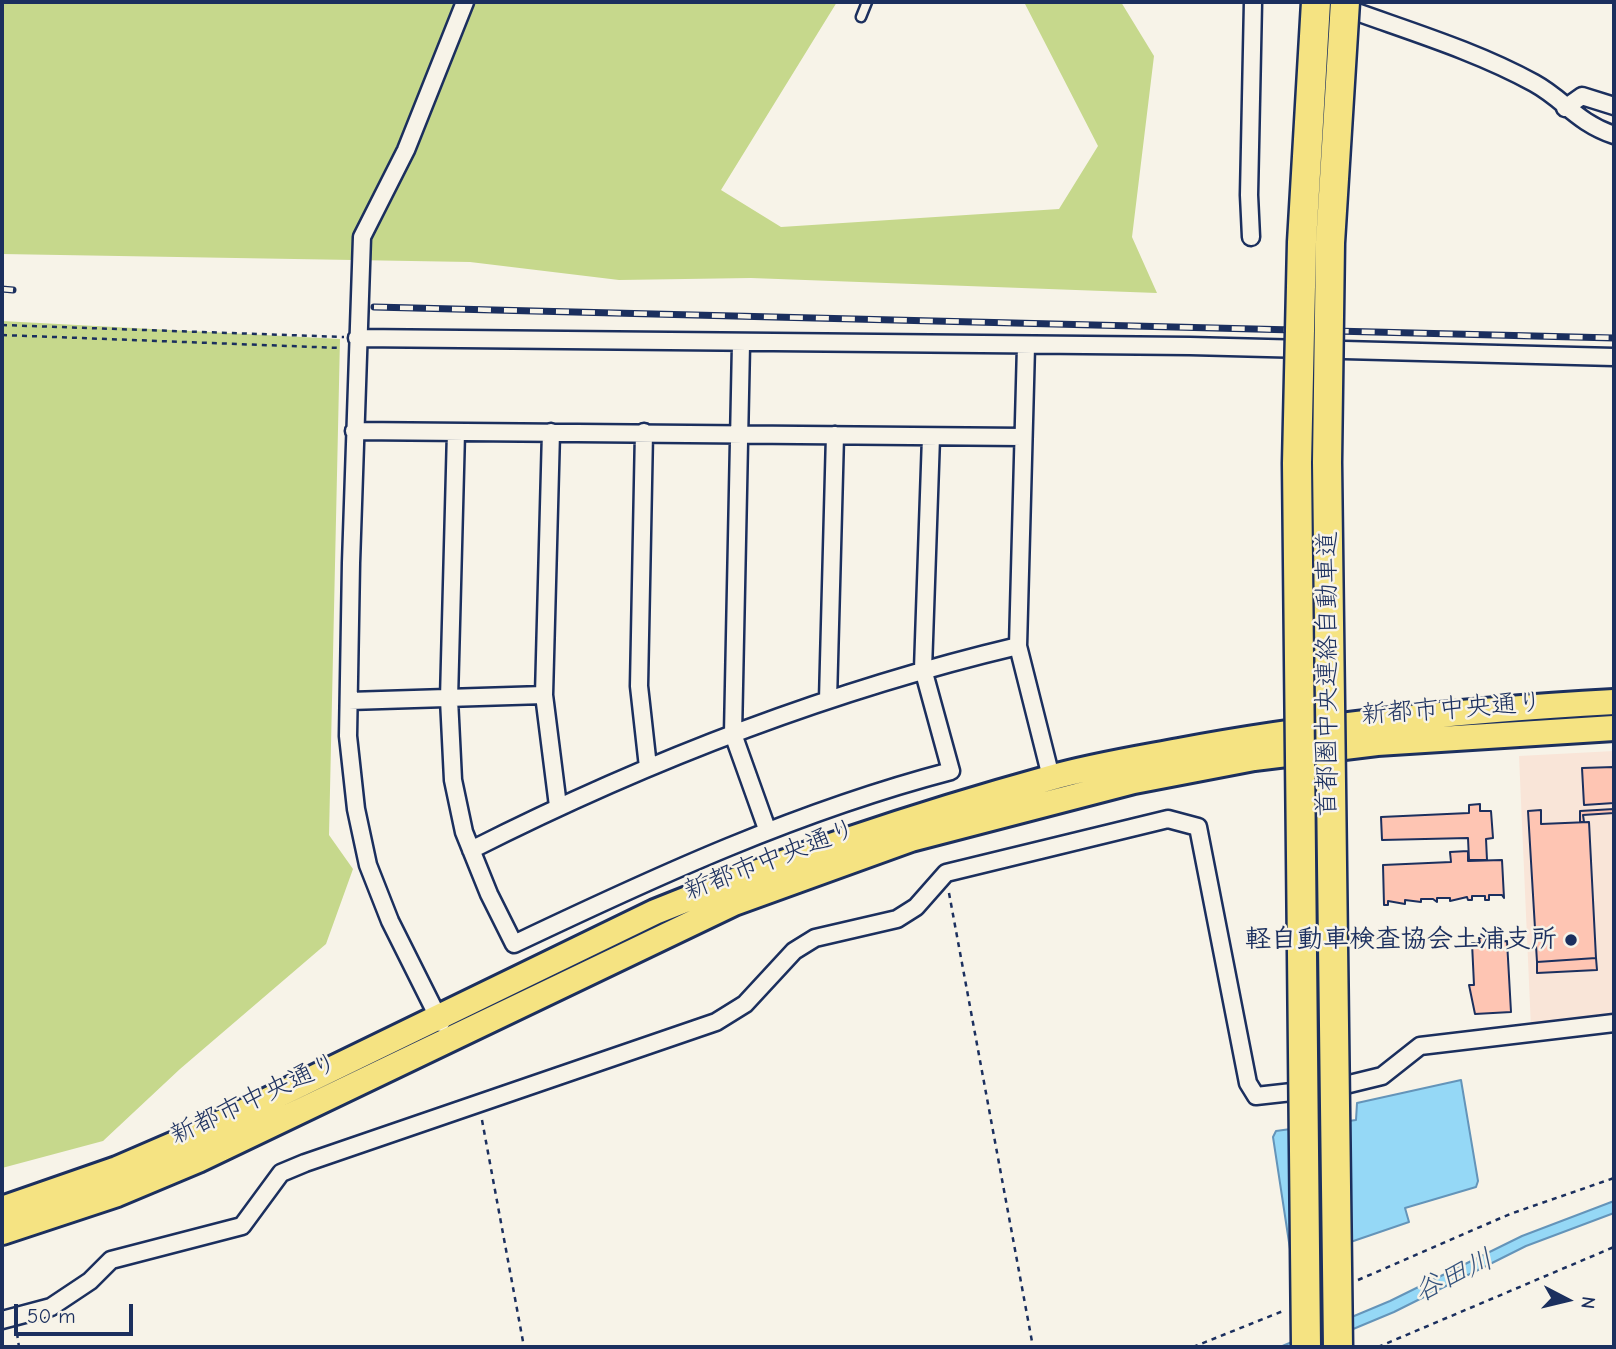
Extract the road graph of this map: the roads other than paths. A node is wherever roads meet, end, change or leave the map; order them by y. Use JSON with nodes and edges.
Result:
{"nodes":[{"id":1,"x":465,"y":2,"type":"edge"},
{"id":2,"x":867,"y":2,"type":"edge"},
{"id":3,"x":1253,"y":2,"type":"edge"},
{"id":4,"x":1316,"y":2,"type":"edge"},
{"id":5,"x":1329,"y":2,"type":"edge"},
{"id":6,"x":1345,"y":2,"type":"edge"},
{"id":7,"x":861,"y":17,"type":"dead end"},
{"id":8,"x":1614,"y":106,"type":"edge"},
{"id":9,"x":1565,"y":108,"type":"junction"},
{"id":10,"x":1614,"y":135,"type":"edge"},
{"id":11,"x":1251,"y":237,"type":"dead end"},
{"id":12,"x":357,"y":343,"type":"junction"},
{"id":13,"x":741,"y":344,"type":"junction"},
{"id":14,"x":1026,"y":346,"type":"junction"},
{"id":15,"x":1614,"y":357,"type":"edge"},
{"id":16,"x":354,"y":430,"type":"junction"},
{"id":17,"x":456,"y":432,"type":"junction"},
{"id":18,"x":551,"y":432,"type":"junction"},
{"id":19,"x":644,"y":432,"type":"junction"},
{"id":20,"x":739,"y":434,"type":"junction"},
{"id":21,"x":835,"y":435,"type":"junction"},
{"id":22,"x":931,"y":437,"type":"junction"},
{"id":23,"x":1023,"y":437,"type":"junction"},
{"id":24,"x":1018,"y":646,"type":"junction"},
{"id":25,"x":923,"y":668,"type":"junction"},
{"id":26,"x":544,"y":695,"type":"junction"},
{"id":27,"x":449,"y":699,"type":"junction"},
{"id":28,"x":828,"y":700,"type":"junction"},
{"id":29,"x":349,"y":701,"type":"junction"},
{"id":30,"x":1614,"y":702,"type":"edge"},
{"id":31,"x":1614,"y":728,"type":"edge"},
{"id":32,"x":733,"y":734,"type":"junction"},
{"id":33,"x":648,"y":767,"type":"junction"},
{"id":34,"x":1051,"y":777,"type":"junction"},
{"id":35,"x":558,"y":806,"type":"junction"},
{"id":36,"x":767,"y":829,"type":"junction"},
{"id":37,"x":471,"y":850,"type":"junction"},
{"id":38,"x":437,"y":1016,"type":"junction"},
{"id":39,"x":1614,"y":1023,"type":"edge"},
{"id":40,"x":449,"y":1038,"type":"junction"},
{"id":41,"x":2,"y":1209,"type":"edge"},
{"id":42,"x":2,"y":1232,"type":"edge"},
{"id":43,"x":2,"y":1320,"type":"edge"},
{"id":44,"x":1306,"y":1347,"type":"edge"},
{"id":45,"x":1338,"y":1347,"type":"edge"}],
"edges":[{"from":1,"to":12,"type":"street"},
{"from":2,"to":7,"type":"lane"},
{"from":3,"to":11,"type":"street"},
{"from":4,"to":44,"type":"highway","name":"首都圏中央連絡自動車道","bridge":true},
{"from":5,"to":9,"type":"street"},
{"from":6,"to":45,"type":"highway","name":"首都圏中央連絡自動車道","bridge":true},
{"from":8,"to":9,"type":"street"},
{"from":9,"to":10,"type":"street"},
{"from":12,"to":13,"type":"street"},
{"from":12,"to":16,"type":"street"},
{"from":13,"to":14,"type":"street"},
{"from":13,"to":20,"type":"street"},
{"from":14,"to":15,"type":"street"},
{"from":14,"to":23,"type":"street"},
{"from":16,"to":17,"type":"street"},
{"from":16,"to":29,"type":"street"},
{"from":17,"to":18,"type":"street"},
{"from":17,"to":27,"type":"street"},
{"from":18,"to":19,"type":"street"},
{"from":18,"to":26,"type":"street"},
{"from":19,"to":20,"type":"street"},
{"from":19,"to":33,"type":"street"},
{"from":20,"to":21,"type":"street"},
{"from":20,"to":32,"type":"street"},
{"from":21,"to":22,"type":"street"},
{"from":21,"to":28,"type":"street"},
{"from":22,"to":23,"type":"street"},
{"from":22,"to":25,"type":"street"},
{"from":23,"to":24,"type":"street"},
{"from":24,"to":25,"type":"street"},
{"from":24,"to":34,"type":"street"},
{"from":25,"to":28,"type":"street"},
{"from":25,"to":36,"type":"street"},
{"from":26,"to":27,"type":"street"},
{"from":26,"to":35,"type":"street"},
{"from":27,"to":29,"type":"street"},
{"from":27,"to":37,"type":"street"},
{"from":28,"to":32,"type":"street"},
{"from":29,"to":38,"type":"street"},
{"from":30,"to":34,"type":"main road","name":"新都市中央通り"},
{"from":31,"to":40,"type":"main road","name":"新都市中央通り"},
{"from":32,"to":33,"type":"street"},
{"from":32,"to":36,"type":"street"},
{"from":33,"to":35,"type":"street"},
{"from":34,"to":38,"type":"main road","name":"新都市中央通り"},
{"from":35,"to":37,"type":"street"},
{"from":36,"to":37,"type":"street"},
{"from":38,"to":40,"type":"street"},
{"from":38,"to":41,"type":"main road","name":"新都市中央通り"},
{"from":39,"to":43,"type":"street"},
{"from":40,"to":42,"type":"main road","name":"新都市中央通り"}]}
